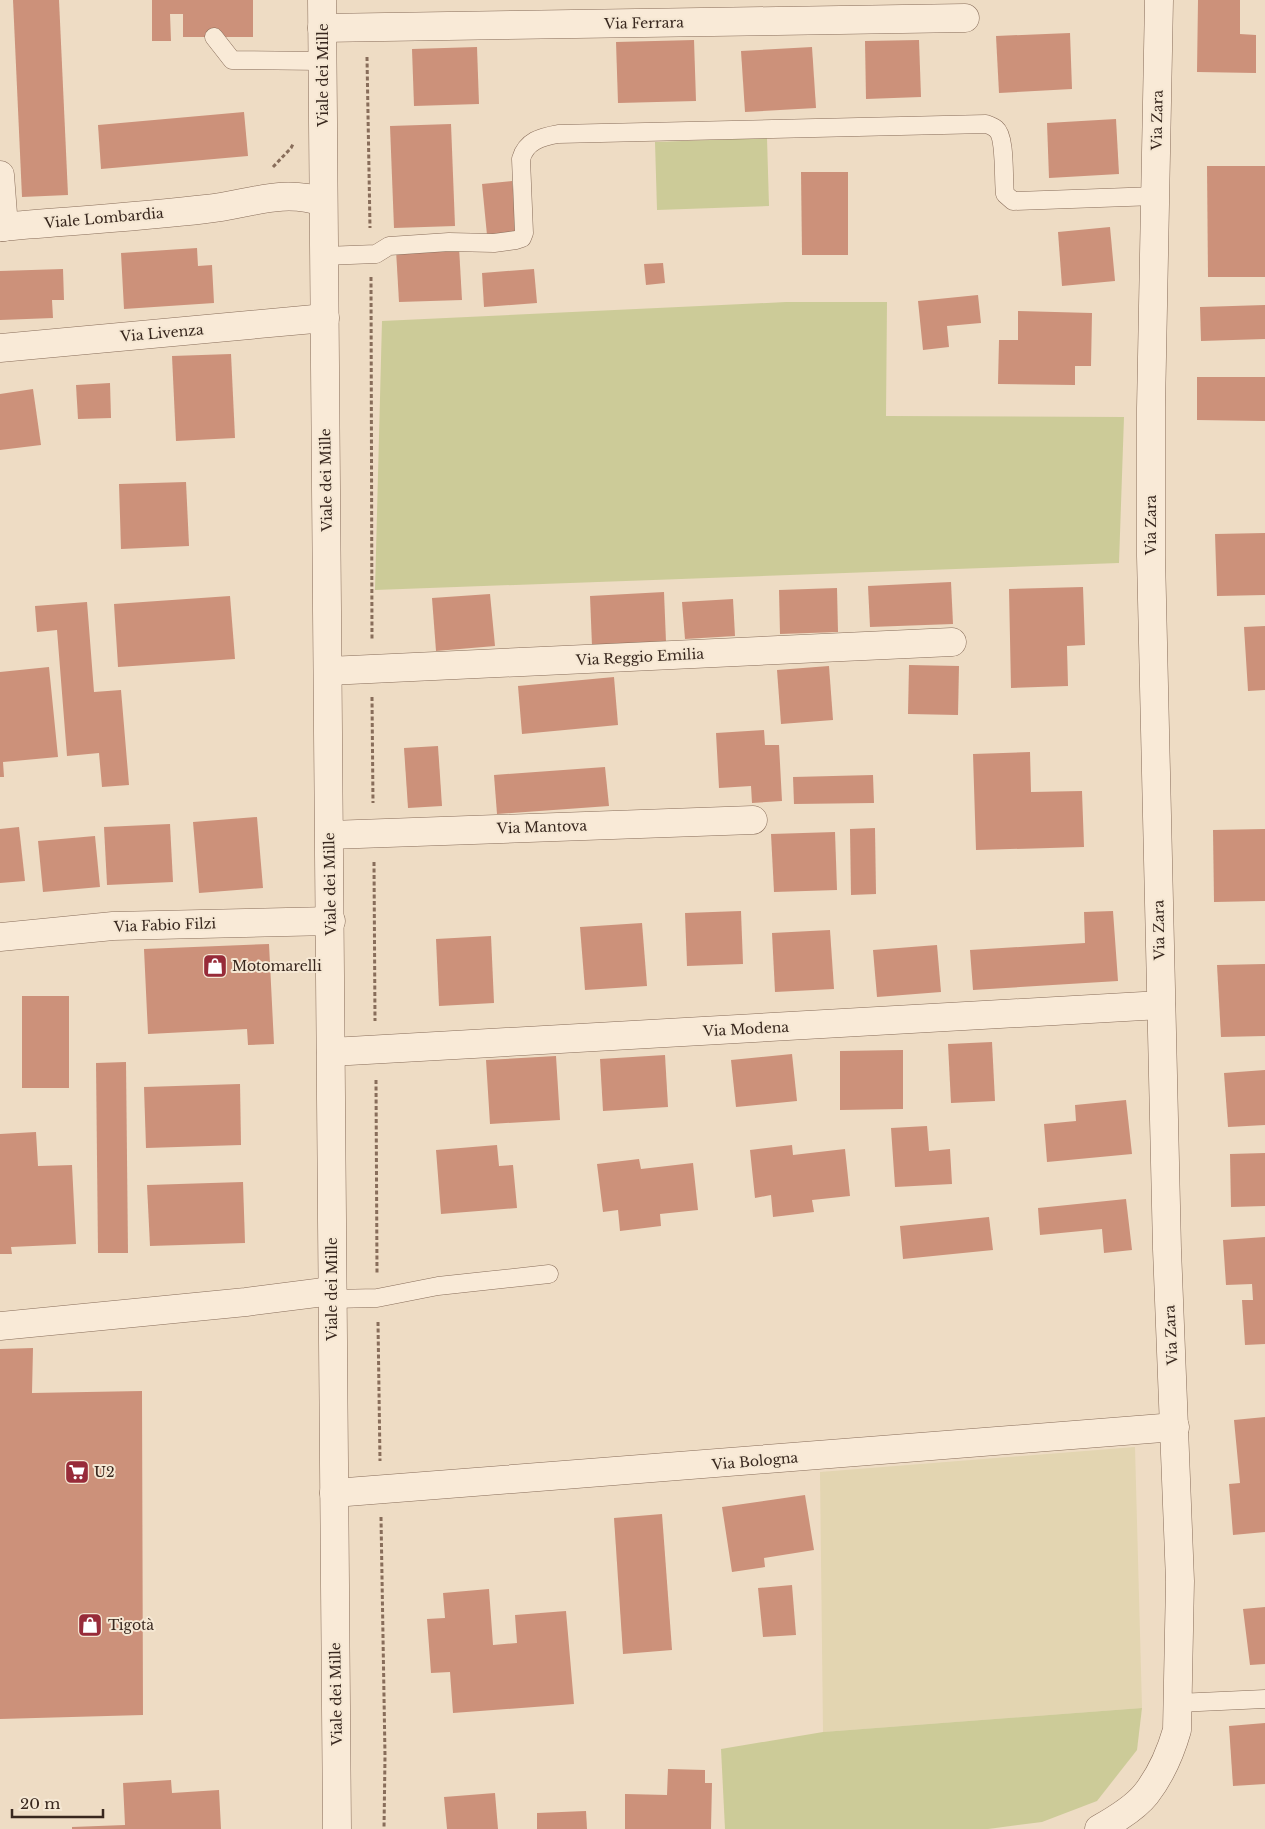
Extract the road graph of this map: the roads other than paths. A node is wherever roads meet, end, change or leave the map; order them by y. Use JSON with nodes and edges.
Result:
{"nodes":[{"id":1,"x":322,"y":0,"type":"edge"},
{"id":2,"x":1159,"y":0,"type":"edge"},
{"id":3,"x":965,"y":18,"type":"dead end"},
{"id":4,"x":322,"y":28,"type":"junction"},
{"id":5,"x":214,"y":37,"type":"dead end"},
{"id":6,"x":322,"y":61,"type":"junction"},
{"id":7,"x":0,"y":175,"type":"edge"},
{"id":8,"x":1156,"y":196,"type":"junction"},
{"id":9,"x":323,"y":202,"type":"junction"},
{"id":10,"x":2,"y":227,"type":"edge"},
{"id":11,"x":324,"y":256,"type":"junction"},
{"id":12,"x":325,"y":318,"type":"junction"},
{"id":13,"x":0,"y":348,"type":"edge"},
{"id":14,"x":952,"y":642,"type":"dead end"},
{"id":15,"x":328,"y":671,"type":"junction"},
{"id":16,"x":754,"y":820,"type":"dead end"},
{"id":17,"x":330,"y":835,"type":"junction"},
{"id":18,"x":331,"y":921,"type":"junction"},
{"id":19,"x":0,"y":937,"type":"edge"},
{"id":20,"x":1160,"y":1005,"type":"junction"},
{"id":21,"x":331,"y":1052,"type":"junction"},
{"id":22,"x":549,"y":1274,"type":"dead end"},
{"id":23,"x":332,"y":1295,"type":"junction"},
{"id":24,"x":0,"y":1326,"type":"edge"},
{"id":25,"x":1175,"y":1427,"type":"junction"},
{"id":26,"x":334,"y":1493,"type":"junction"},
{"id":27,"x":1265,"y":1699,"type":"edge"},
{"id":28,"x":1178,"y":1703,"type":"junction"},
{"id":29,"x":337,"y":1829,"type":"edge"},
{"id":30,"x":1100,"y":1829,"type":"edge"}],
"edges":[{"from":1,"to":4,"type":"street","name":"Viale dei Mille"},
{"from":2,"to":8,"type":"street","name":"Via Zara"},
{"from":3,"to":4,"type":"street","name":"Via Ferrara"},
{"from":4,"to":6,"type":"street","name":"Viale dei Mille"},
{"from":5,"to":6,"type":"lane"},
{"from":6,"to":9,"type":"street","name":"Viale dei Mille"},
{"from":7,"to":10,"type":"street"},
{"from":8,"to":11,"type":"lane"},
{"from":8,"to":20,"type":"street","name":"Via Zara"},
{"from":9,"to":10,"type":"street","name":"Viale Lombardia"},
{"from":9,"to":11,"type":"street","name":"Viale dei Mille"},
{"from":11,"to":12,"type":"street","name":"Viale dei Mille"},
{"from":12,"to":13,"type":"street","name":"Via Livenza"},
{"from":12,"to":15,"type":"street","name":"Viale dei Mille"},
{"from":14,"to":15,"type":"street","name":"Via Reggio Emilia"},
{"from":15,"to":17,"type":"street","name":"Viale dei Mille"},
{"from":16,"to":17,"type":"street","name":"Via Mantova"},
{"from":17,"to":18,"type":"street","name":"Viale dei Mille"},
{"from":18,"to":19,"type":"street","name":"Via Fabio Filzi"},
{"from":18,"to":21,"type":"street","name":"Viale dei Mille"},
{"from":20,"to":21,"type":"street","name":"Via Modena"},
{"from":20,"to":25,"type":"street","name":"Via Zara"},
{"from":21,"to":23,"type":"street","name":"Viale dei Mille"},
{"from":22,"to":23,"type":"lane"},
{"from":23,"to":24,"type":"street"},
{"from":23,"to":26,"type":"street","name":"Viale dei Mille"},
{"from":25,"to":26,"type":"street","name":"Via Bologna"},
{"from":25,"to":28,"type":"street","name":"Via Zara"},
{"from":26,"to":29,"type":"street","name":"Viale dei Mille"},
{"from":27,"to":28,"type":"lane"},
{"from":28,"to":30,"type":"street","name":"Via Zara"}]}
